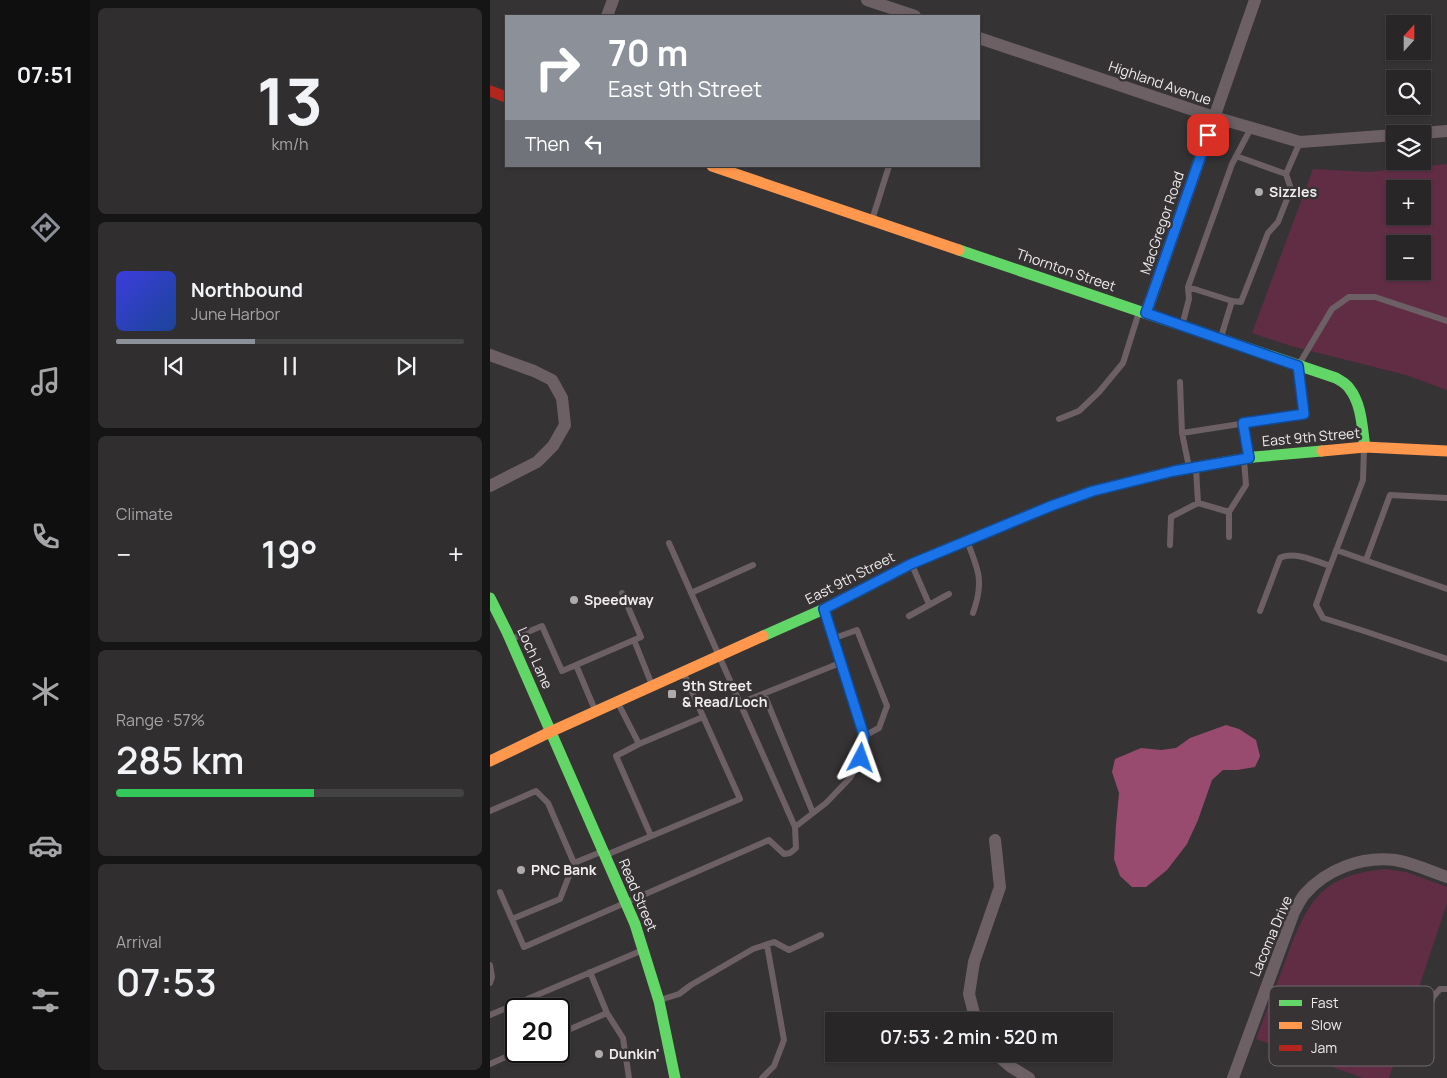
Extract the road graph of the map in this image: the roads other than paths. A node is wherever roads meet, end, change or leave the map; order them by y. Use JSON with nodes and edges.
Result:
{"nodes":[{"id":1,"x":613,"y":0,"type":"edge"},
{"id":2,"x":867,"y":0,"type":"edge"},
{"id":3,"x":1255,"y":0,"type":"edge"},
{"id":4,"x":607,"y":15,"type":"edge"},
{"id":5,"x":912,"y":15,"type":"edge"},
{"id":6,"x":980,"y":38,"type":"edge"},
{"id":7,"x":490,"y":91,"type":"edge"},
{"id":8,"x":505,"y":97,"type":"edge"},
{"id":9,"x":1214,"y":117,"type":"junction"},
{"id":10,"x":1251,"y":128,"type":"junction"},
{"id":11,"x":1447,"y":131,"type":"edge"},
{"id":12,"x":1431,"y":132,"type":"edge"},
{"id":13,"x":1386,"y":136,"type":"edge"},
{"id":14,"x":1300,"y":142,"type":"junction"},
{"id":15,"x":1236,"y":156,"type":"junction"},
{"id":16,"x":718,"y":167,"type":"edge"},
{"id":17,"x":889,"y":167,"type":"edge"},
{"id":18,"x":737,"y":170,"type":"edge"},
{"id":19,"x":1286,"y":174,"type":"junction"},
{"id":20,"x":872,"y":220,"type":"junction"},
{"id":21,"x":1188,"y":287,"type":"junction"},
{"id":22,"x":1232,"y":301,"type":"junction"},
{"id":23,"x":1143,"y":312,"type":"junction"},
{"id":24,"x":1447,"y":321,"type":"edge"},
{"id":25,"x":1182,"y":326,"type":"junction"},
{"id":26,"x":1220,"y":339,"type":"junction"},
{"id":27,"x":490,"y":356,"type":"edge"},
{"id":28,"x":1298,"y":366,"type":"junction"},
{"id":29,"x":1180,"y":382,"type":"dead end"},
{"id":30,"x":1059,"y":419,"type":"dead end"},
{"id":31,"x":1243,"y":423,"type":"junction"},
{"id":32,"x":1182,"y":433,"type":"junction"},
{"id":33,"x":1365,"y":447,"type":"junction"},
{"id":34,"x":1447,"y":451,"type":"edge"},
{"id":35,"x":1246,"y":458,"type":"junction"},
{"id":36,"x":1192,"y":468,"type":"junction"},
{"id":37,"x":490,"y":486,"type":"edge"},
{"id":38,"x":1447,"y":498,"type":"edge"},
{"id":39,"x":1198,"y":503,"type":"junction"},
{"id":40,"x":1229,"y":512,"type":"junction"},
{"id":41,"x":1228,"y":537,"type":"dead end"},
{"id":42,"x":967,"y":540,"type":"junction"},
{"id":43,"x":668,"y":543,"type":"dead end"},
{"id":44,"x":1170,"y":545,"type":"dead end"},
{"id":45,"x":1336,"y":550,"type":"junction"},
{"id":46,"x":1366,"y":560,"type":"junction"},
{"id":47,"x":753,"y":564,"type":"dead end"},
{"id":48,"x":911,"y":564,"type":"junction"},
{"id":49,"x":1330,"y":566,"type":"junction"},
{"id":50,"x":1447,"y":589,"type":"edge"},
{"id":51,"x":622,"y":593,"type":"dead end"},
{"id":52,"x":691,"y":593,"type":"junction"},
{"id":53,"x":949,"y":594,"type":"dead end"},
{"id":54,"x":490,"y":598,"type":"edge"},
{"id":55,"x":929,"y":604,"type":"junction"},
{"id":56,"x":824,"y":609,"type":"junction"},
{"id":57,"x":1260,"y":611,"type":"dead end"},
{"id":58,"x":974,"y":613,"type":"dead end"},
{"id":59,"x":909,"y":616,"type":"dead end"},
{"id":60,"x":510,"y":639,"type":"junction"},
{"id":61,"x":832,"y":639,"type":"junction"},
{"id":62,"x":634,"y":640,"type":"junction"},
{"id":63,"x":719,"y":656,"type":"junction"},
{"id":64,"x":1447,"y":659,"type":"edge"},
{"id":65,"x":840,"y":664,"type":"junction"},
{"id":66,"x":576,"y":665,"type":"junction"},
{"id":67,"x":683,"y":672,"type":"junction"},
{"id":68,"x":652,"y":686,"type":"junction"},
{"id":69,"x":764,"y":694,"type":"junction"},
{"id":70,"x":618,"y":702,"type":"junction"},
{"id":71,"x":740,"y":703,"type":"junction"},
{"id":72,"x":596,"y":712,"type":"junction"},
{"id":73,"x":703,"y":717,"type":"junction"},
{"id":74,"x":550,"y":732,"type":"junction"},
{"id":75,"x":864,"y":736,"type":"junction"},
{"id":76,"x":639,"y":744,"type":"junction"},
{"id":77,"x":490,"y":761,"type":"edge"},
{"id":78,"x":490,"y":811,"type":"edge"},
{"id":79,"x":813,"y":813,"type":"junction"},
{"id":80,"x":795,"y":827,"type":"junction"},
{"id":81,"x":652,"y":836,"type":"junction"},
{"id":82,"x":995,"y":840,"type":"dead end"},
{"id":83,"x":604,"y":853,"type":"junction"},
{"id":84,"x":574,"y":863,"type":"junction"},
{"id":85,"x":1447,"y":877,"type":"edge"},
{"id":86,"x":500,"y":892,"type":"dead end"},
{"id":87,"x":626,"y":903,"type":"junction"},
{"id":88,"x":512,"y":919,"type":"junction"},
{"id":89,"x":821,"y":935,"type":"dead end"},
{"id":90,"x":767,"y":945,"type":"junction"},
{"id":91,"x":644,"y":949,"type":"junction"},
{"id":92,"x":490,"y":965,"type":"edge"},
{"id":93,"x":590,"y":972,"type":"junction"},
{"id":94,"x":490,"y":983,"type":"edge"},
{"id":95,"x":1447,"y":989,"type":"edge"},
{"id":96,"x":1434,"y":996,"type":"edge"},
{"id":97,"x":659,"y":1001,"type":"junction"},
{"id":98,"x":490,"y":1007,"type":"edge"},
{"id":99,"x":501,"y":1010,"type":"junction"},
{"id":100,"x":974,"y":1012,"type":"edge"},
{"id":101,"x":607,"y":1013,"type":"junction"},
{"id":102,"x":490,"y":1015,"type":"edge"},
{"id":103,"x":570,"y":1029,"type":"edge"},
{"id":104,"x":505,"y":1057,"type":"edge"},
{"id":105,"x":1005,"y":1062,"type":"edge"},
{"id":106,"x":490,"y":1064,"type":"edge"},
{"id":107,"x":629,"y":1078,"type":"edge"},
{"id":108,"x":675,"y":1078,"type":"edge"},
{"id":109,"x":762,"y":1078,"type":"edge"},
{"id":110,"x":1029,"y":1078,"type":"edge"},
{"id":111,"x":1233,"y":1078,"type":"edge"}],
"edges":[{"from":1,"to":4,"type":"street"},
{"from":2,"to":5,"type":"street"},
{"from":3,"to":9,"type":"street","name":"MacGregor Road"},
{"from":6,"to":9,"type":"street","name":"Highland Avenue"},
{"from":7,"to":8,"type":"street"},
{"from":9,"to":10,"type":"street","name":"Highland Avenue"},
{"from":9,"to":23,"type":"street","name":"MacGregor Road"},
{"from":10,"to":14,"type":"street","name":"Highland Avenue"},
{"from":10,"to":15,"type":"lane"},
{"from":11,"to":12,"type":"street"},
{"from":13,"to":14,"type":"street","name":"Highland Avenue"},
{"from":14,"to":19,"type":"lane"},
{"from":15,"to":19,"type":"lane"},
{"from":15,"to":21,"type":"lane"},
{"from":16,"to":18,"type":"street","name":"Thornton Street"},
{"from":17,"to":20,"type":"lane"},
{"from":18,"to":20,"type":"street","name":"Thornton Street"},
{"from":19,"to":22,"type":"lane"},
{"from":20,"to":23,"type":"street","name":"Thornton Street"},
{"from":21,"to":22,"type":"lane"},
{"from":21,"to":25,"type":"lane"},
{"from":22,"to":26,"type":"lane"},
{"from":23,"to":25,"type":"street","name":"Thornton Street"},
{"from":23,"to":30,"type":"lane"},
{"from":24,"to":28,"type":"lane"},
{"from":25,"to":26,"type":"street","name":"Thornton Street"},
{"from":26,"to":28,"type":"street","name":"Thornton Street"},
{"from":27,"to":37,"type":"street"},
{"from":28,"to":31,"type":"lane"},
{"from":28,"to":33,"type":"street","name":"Thornton Street"},
{"from":29,"to":32,"type":"lane"},
{"from":31,"to":32,"type":"lane"},
{"from":31,"to":35,"type":"lane"},
{"from":32,"to":36,"type":"lane"},
{"from":33,"to":34,"type":"street","name":"East 9th Street"},
{"from":33,"to":35,"type":"street","name":"East 9th Street"},
{"from":33,"to":45,"type":"lane"},
{"from":35,"to":36,"type":"street","name":"East 9th Street"},
{"from":35,"to":40,"type":"lane"},
{"from":36,"to":39,"type":"lane"},
{"from":36,"to":42,"type":"street","name":"East 9th Street"},
{"from":38,"to":46,"type":"lane"},
{"from":39,"to":40,"type":"lane"},
{"from":39,"to":44,"type":"lane"},
{"from":40,"to":41,"type":"lane"},
{"from":42,"to":48,"type":"street","name":"East 9th Street"},
{"from":42,"to":58,"type":"lane"},
{"from":43,"to":52,"type":"lane"},
{"from":45,"to":46,"type":"lane"},
{"from":45,"to":49,"type":"lane"},
{"from":46,"to":50,"type":"lane"},
{"from":47,"to":52,"type":"lane"},
{"from":48,"to":55,"type":"lane"},
{"from":48,"to":56,"type":"street","name":"East 9th Street"},
{"from":49,"to":57,"type":"lane"},
{"from":49,"to":64,"type":"lane"},
{"from":51,"to":62,"type":"lane"},
{"from":52,"to":63,"type":"lane"},
{"from":53,"to":55,"type":"lane"},
{"from":54,"to":60,"type":"street","name":"Loch Lane"},
{"from":55,"to":59,"type":"lane"},
{"from":56,"to":61,"type":"lane"},
{"from":56,"to":63,"type":"street","name":"East 9th Street"},
{"from":60,"to":66,"type":"lane"},
{"from":60,"to":74,"type":"street","name":"Loch Lane"},
{"from":61,"to":65,"type":"lane"},
{"from":61,"to":75,"type":"lane"},
{"from":62,"to":66,"type":"lane"},
{"from":62,"to":68,"type":"lane"},
{"from":63,"to":67,"type":"street","name":"East 9th Street"},
{"from":63,"to":71,"type":"lane"},
{"from":65,"to":69,"type":"lane"},
{"from":65,"to":75,"type":"lane"},
{"from":66,"to":72,"type":"lane"},
{"from":67,"to":68,"type":"street","name":"East 9th Street"},
{"from":67,"to":73,"type":"lane"},
{"from":68,"to":70,"type":"street","name":"East 9th Street"},
{"from":69,"to":71,"type":"lane"},
{"from":69,"to":79,"type":"lane"},
{"from":70,"to":72,"type":"street","name":"East 9th Street"},
{"from":70,"to":76,"type":"lane"},
{"from":71,"to":80,"type":"lane"},
{"from":72,"to":74,"type":"street","name":"East 9th Street"},
{"from":73,"to":76,"type":"lane"},
{"from":73,"to":81,"type":"lane"},
{"from":74,"to":77,"type":"street","name":"East 9th Street"},
{"from":74,"to":83,"type":"street","name":"Read Street"},
{"from":75,"to":79,"type":"lane"},
{"from":76,"to":81,"type":"lane"},
{"from":78,"to":84,"type":"lane"},
{"from":79,"to":80,"type":"lane"},
{"from":80,"to":87,"type":"lane"},
{"from":81,"to":83,"type":"lane"},
{"from":82,"to":100,"type":"street"},
{"from":83,"to":84,"type":"lane"},
{"from":83,"to":87,"type":"street","name":"Read Street"},
{"from":84,"to":88,"type":"lane"},
{"from":85,"to":111,"type":"street","name":"Lacoma Drive"},
{"from":86,"to":88,"type":"lane"},
{"from":87,"to":88,"type":"lane"},
{"from":87,"to":91,"type":"street","name":"Read Street"},
{"from":89,"to":90,"type":"lane"},
{"from":90,"to":97,"type":"lane"},
{"from":90,"to":109,"type":"lane"},
{"from":91,"to":93,"type":"lane"},
{"from":91,"to":97,"type":"street","name":"Read Street"},
{"from":92,"to":94,"type":"lane"},
{"from":93,"to":99,"type":"lane"},
{"from":93,"to":101,"type":"lane"},
{"from":95,"to":96,"type":"lane"},
{"from":97,"to":108,"type":"street","name":"Read Street"},
{"from":98,"to":99,"type":"lane"},
{"from":99,"to":102,"type":"lane"},
{"from":101,"to":103,"type":"lane"},
{"from":101,"to":107,"type":"lane"},
{"from":104,"to":106,"type":"lane"},
{"from":105,"to":110,"type":"street"}]}
